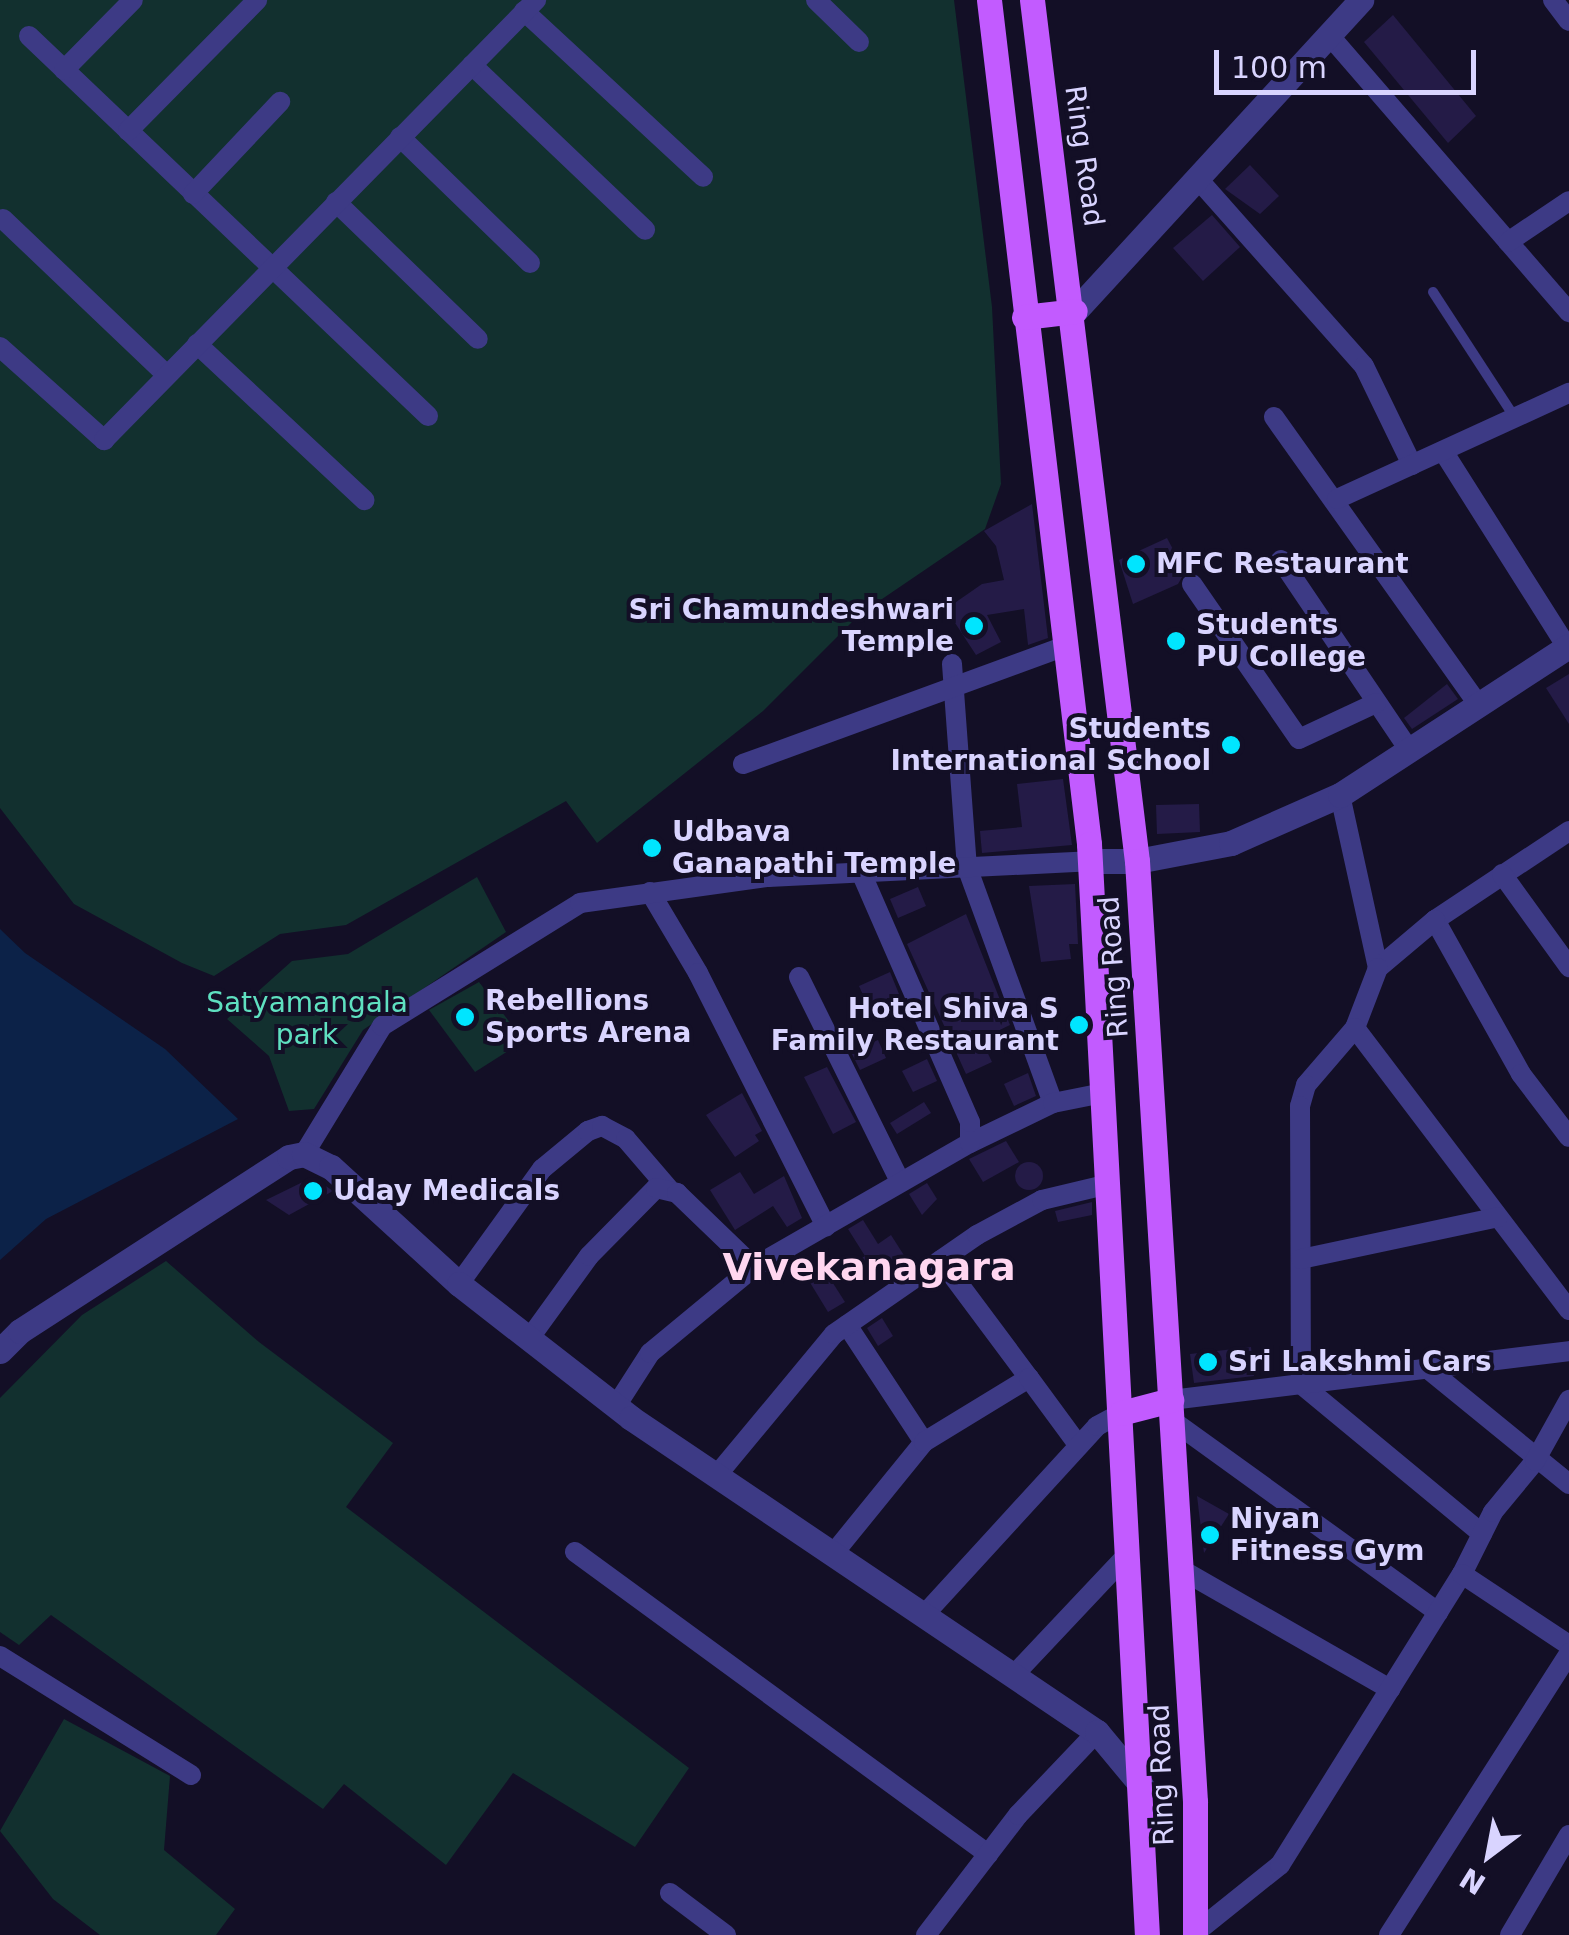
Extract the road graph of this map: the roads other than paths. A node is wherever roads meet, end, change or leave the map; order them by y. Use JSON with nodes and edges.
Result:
{"nodes":[{"id":1,"x":133,"y":0,"type":"edge"},
{"id":2,"x":257,"y":0,"type":"edge"},
{"id":3,"x":816,"y":0,"type":"edge"},
{"id":4,"x":989,"y":0,"type":"edge"},
{"id":5,"x":1032,"y":0,"type":"edge"},
{"id":6,"x":1361,"y":0,"type":"edge"},
{"id":7,"x":1553,"y":0,"type":"edge"},
{"id":8,"x":530,"y":6,"type":"edge"},
{"id":9,"x":1569,"y":21,"type":"edge"},
{"id":10,"x":1329,"y":35,"type":"junction"},
{"id":11,"x":30,"y":36,"type":"dead end"},
{"id":12,"x":858,"y":42,"type":"dead end"},
{"id":13,"x":472,"y":65,"type":"junction"},
{"id":14,"x":64,"y":70,"type":"junction"},
{"id":15,"x":280,"y":102,"type":"dead end"},
{"id":16,"x":128,"y":131,"type":"junction"},
{"id":17,"x":400,"y":138,"type":"junction"},
{"id":18,"x":703,"y":177,"type":"dead end"},
{"id":19,"x":1196,"y":178,"type":"junction"},
{"id":20,"x":193,"y":194,"type":"junction"},
{"id":21,"x":1569,"y":201,"type":"edge"},
{"id":22,"x":336,"y":202,"type":"junction"},
{"id":23,"x":645,"y":230,"type":"dead end"},
{"id":24,"x":0,"y":231,"type":"edge"},
{"id":25,"x":1508,"y":242,"type":"junction"},
{"id":26,"x":530,"y":263,"type":"dead end"},
{"id":27,"x":270,"y":269,"type":"junction"},
{"id":28,"x":1434,"y":292,"type":"dead end"},
{"id":29,"x":1074,"y":311,"type":"junction"},
{"id":30,"x":1569,"y":312,"type":"edge"},
{"id":31,"x":1024,"y":317,"type":"junction"},
{"id":32,"x":478,"y":339,"type":"dead end"},
{"id":33,"x":196,"y":344,"type":"junction"},
{"id":34,"x":0,"y":347,"type":"edge"},
{"id":35,"x":166,"y":374,"type":"junction"},
{"id":36,"x":1569,"y":394,"type":"edge"},
{"id":37,"x":428,"y":416,"type":"dead end"},
{"id":38,"x":1274,"y":416,"type":"dead end"},
{"id":39,"x":1515,"y":418,"type":"junction"},
{"id":40,"x":1442,"y":451,"type":"junction"},
{"id":41,"x":1412,"y":465,"type":"junction"},
{"id":42,"x":1337,"y":498,"type":"junction"},
{"id":43,"x":364,"y":500,"type":"dead end"},
{"id":44,"x":1280,"y":560,"type":"dead end"},
{"id":45,"x":1192,"y":584,"type":"dead end"},
{"id":46,"x":1065,"y":646,"type":"junction"},
{"id":47,"x":1568,"y":646,"type":"edge"},
{"id":48,"x":952,"y":664,"type":"dead end"},
{"id":49,"x":954,"y":688,"type":"junction"},
{"id":50,"x":1376,"y":704,"type":"junction"},
{"id":51,"x":1478,"y":704,"type":"junction"},
{"id":52,"x":1409,"y":750,"type":"junction"},
{"id":53,"x":743,"y":764,"type":"dead end"},
{"id":54,"x":1340,"y":796,"type":"junction"},
{"id":55,"x":1569,"y":831,"type":"edge"},
{"id":56,"x":1090,"y":861,"type":"junction"},
{"id":57,"x":1137,"y":861,"type":"junction"},
{"id":58,"x":967,"y":867,"type":"junction"},
{"id":59,"x":860,"y":872,"type":"junction"},
{"id":60,"x":1502,"y":874,"type":"junction"},
{"id":61,"x":650,"y":892,"type":"junction"},
{"id":62,"x":1435,"y":920,"type":"junction"},
{"id":63,"x":1569,"y":967,"type":"edge"},
{"id":64,"x":1378,"y":968,"type":"junction"},
{"id":65,"x":799,"y":977,"type":"dead end"},
{"id":66,"x":1354,"y":1028,"type":"junction"},
{"id":67,"x":1103,"y":1093,"type":"junction"},
{"id":68,"x":1054,"y":1102,"type":"junction"},
{"id":69,"x":1569,"y":1137,"type":"edge"},
{"id":70,"x":970,"y":1143,"type":"junction"},
{"id":71,"x":304,"y":1154,"type":"junction"},
{"id":72,"x":900,"y":1182,"type":"junction"},
{"id":73,"x":1108,"y":1184,"type":"junction"},
{"id":74,"x":668,"y":1188,"type":"junction"},
{"id":75,"x":1498,"y":1217,"type":"junction"},
{"id":76,"x":826,"y":1226,"type":"junction"},
{"id":77,"x":1300,"y":1259,"type":"junction"},
{"id":78,"x":941,"y":1260,"type":"junction"},
{"id":79,"x":754,"y":1266,"type":"junction"},
{"id":80,"x":459,"y":1284,"type":"junction"},
{"id":81,"x":1569,"y":1310,"type":"edge"},
{"id":82,"x":848,"y":1324,"type":"junction"},
{"id":83,"x":529,"y":1338,"type":"junction"},
{"id":84,"x":0,"y":1351,"type":"edge"},
{"id":85,"x":1569,"y":1351,"type":"edge"},
{"id":86,"x":1428,"y":1368,"type":"junction"},
{"id":87,"x":1029,"y":1378,"type":"junction"},
{"id":88,"x":1301,"y":1384,"type":"junction"},
{"id":89,"x":1569,"y":1400,"type":"edge"},
{"id":90,"x":616,"y":1406,"type":"junction"},
{"id":91,"x":1172,"y":1410,"type":"junction"},
{"id":92,"x":1121,"y":1413,"type":"junction"},
{"id":93,"x":924,"y":1442,"type":"junction"},
{"id":94,"x":1079,"y":1446,"type":"junction"},
{"id":95,"x":1535,"y":1461,"type":"junction"},
{"id":96,"x":717,"y":1475,"type":"junction"},
{"id":97,"x":1569,"y":1484,"type":"edge"},
{"id":98,"x":1482,"y":1534,"type":"junction"},
{"id":99,"x":575,"y":1552,"type":"dead end"},
{"id":100,"x":1129,"y":1553,"type":"junction"},
{"id":101,"x":832,"y":1554,"type":"junction"},
{"id":102,"x":1182,"y":1570,"type":"junction"},
{"id":103,"x":1462,"y":1574,"type":"junction"},
{"id":104,"x":1438,"y":1612,"type":"junction"},
{"id":105,"x":924,"y":1615,"type":"junction"},
{"id":106,"x":1569,"y":1645,"type":"edge"},
{"id":107,"x":1569,"y":1653,"type":"edge"},
{"id":108,"x":0,"y":1656,"type":"edge"},
{"id":109,"x":1014,"y":1676,"type":"junction"},
{"id":110,"x":1390,"y":1689,"type":"junction"},
{"id":111,"x":1097,"y":1732,"type":"junction"},
{"id":112,"x":191,"y":1775,"type":"dead end"},
{"id":113,"x":1141,"y":1785,"type":"junction"},
{"id":114,"x":1569,"y":1835,"type":"edge"},
{"id":115,"x":988,"y":1854,"type":"junction"},
{"id":116,"x":670,"y":1893,"type":"dead end"},
{"id":117,"x":1195,"y":1934,"type":"edge"},
{"id":118,"x":726,"y":1935,"type":"edge"},
{"id":119,"x":926,"y":1935,"type":"edge"},
{"id":120,"x":1146,"y":1935,"type":"edge"},
{"id":121,"x":1388,"y":1935,"type":"edge"},
{"id":122,"x":1510,"y":1935,"type":"edge"}],
"edges":[{"from":1,"to":14,"type":"street"},
{"from":2,"to":16,"type":"street"},
{"from":3,"to":12,"type":"street"},
{"from":4,"to":31,"type":"main road","name":"Ring Road"},
{"from":5,"to":29,"type":"main road","name":"Ring Road"},
{"from":6,"to":10,"type":"street"},
{"from":7,"to":9,"type":"street"},
{"from":8,"to":13,"type":"street"},
{"from":8,"to":18,"type":"street"},
{"from":10,"to":19,"type":"street"},
{"from":10,"to":25,"type":"street"},
{"from":11,"to":14,"type":"street"},
{"from":13,"to":17,"type":"street"},
{"from":13,"to":23,"type":"street"},
{"from":14,"to":16,"type":"street"},
{"from":15,"to":20,"type":"street"},
{"from":16,"to":20,"type":"street"},
{"from":17,"to":22,"type":"street"},
{"from":17,"to":26,"type":"street"},
{"from":19,"to":29,"type":"street"},
{"from":19,"to":41,"type":"street"},
{"from":20,"to":27,"type":"street"},
{"from":21,"to":25,"type":"street"},
{"from":22,"to":27,"type":"street"},
{"from":22,"to":32,"type":"street"},
{"from":24,"to":35,"type":"street"},
{"from":25,"to":30,"type":"street"},
{"from":27,"to":33,"type":"street"},
{"from":27,"to":37,"type":"street"},
{"from":28,"to":39,"type":"lane"},
{"from":29,"to":31,"type":"main road"},
{"from":29,"to":57,"type":"main road","name":"Ring Road"},
{"from":31,"to":46,"type":"main road","name":"Ring Road"},
{"from":33,"to":35,"type":"street"},
{"from":33,"to":43,"type":"street"},
{"from":34,"to":35,"type":"street"},
{"from":36,"to":39,"type":"street"},
{"from":38,"to":42,"type":"street"},
{"from":39,"to":40,"type":"street"},
{"from":40,"to":41,"type":"street"},
{"from":40,"to":47,"type":"street"},
{"from":41,"to":42,"type":"street"},
{"from":42,"to":51,"type":"street"},
{"from":44,"to":50,"type":"street"},
{"from":45,"to":50,"type":"street"},
{"from":46,"to":49,"type":"street"},
{"from":46,"to":56,"type":"main road","name":"Ring Road"},
{"from":47,"to":51,"type":"street"},
{"from":48,"to":49,"type":"street"},
{"from":49,"to":53,"type":"street"},
{"from":49,"to":58,"type":"street"},
{"from":50,"to":52,"type":"street"},
{"from":51,"to":52,"type":"street"},
{"from":52,"to":54,"type":"street"},
{"from":54,"to":57,"type":"street"},
{"from":54,"to":64,"type":"street"},
{"from":55,"to":60,"type":"street"},
{"from":56,"to":57,"type":"street"},
{"from":56,"to":58,"type":"street"},
{"from":56,"to":67,"type":"main road","name":"Ring Road"},
{"from":57,"to":91,"type":"main road","name":"Ring Road"},
{"from":58,"to":59,"type":"street"},
{"from":58,"to":68,"type":"street"},
{"from":59,"to":61,"type":"street"},
{"from":59,"to":70,"type":"street"},
{"from":60,"to":62,"type":"street"},
{"from":60,"to":63,"type":"street"},
{"from":61,"to":71,"type":"street"},
{"from":61,"to":76,"type":"street"},
{"from":62,"to":64,"type":"street"},
{"from":62,"to":69,"type":"street"},
{"from":64,"to":66,"type":"street"},
{"from":65,"to":72,"type":"street"},
{"from":66,"to":75,"type":"street"},
{"from":66,"to":77,"type":"street"},
{"from":67,"to":68,"type":"street"},
{"from":67,"to":73,"type":"main road","name":"Ring Road"},
{"from":68,"to":70,"type":"street"},
{"from":70,"to":72,"type":"street"},
{"from":71,"to":80,"type":"street"},
{"from":71,"to":84,"type":"street"},
{"from":72,"to":76,"type":"street"},
{"from":73,"to":78,"type":"street"},
{"from":73,"to":92,"type":"main road","name":"Ring Road"},
{"from":74,"to":79,"type":"street"},
{"from":74,"to":80,"type":"street"},
{"from":74,"to":83,"type":"street"},
{"from":75,"to":77,"type":"street"},
{"from":75,"to":81,"type":"street"},
{"from":76,"to":79,"type":"street"},
{"from":77,"to":88,"type":"street"},
{"from":78,"to":82,"type":"street"},
{"from":78,"to":87,"type":"street"},
{"from":79,"to":90,"type":"street"},
{"from":80,"to":83,"type":"street"},
{"from":82,"to":93,"type":"street"},
{"from":82,"to":96,"type":"street"},
{"from":83,"to":90,"type":"street"},
{"from":85,"to":86,"type":"street"},
{"from":86,"to":88,"type":"street"},
{"from":86,"to":95,"type":"street"},
{"from":87,"to":93,"type":"street"},
{"from":87,"to":94,"type":"street"},
{"from":88,"to":91,"type":"street"},
{"from":88,"to":98,"type":"street"},
{"from":89,"to":95,"type":"street"},
{"from":90,"to":96,"type":"street"},
{"from":91,"to":92,"type":"main road"},
{"from":91,"to":102,"type":"main road","name":"Ring Road"},
{"from":91,"to":104,"type":"street"},
{"from":92,"to":94,"type":"street"},
{"from":92,"to":100,"type":"main road","name":"Ring Road"},
{"from":93,"to":101,"type":"street"},
{"from":94,"to":105,"type":"street"},
{"from":95,"to":97,"type":"street"},
{"from":95,"to":98,"type":"street"},
{"from":96,"to":101,"type":"street"},
{"from":98,"to":103,"type":"street"},
{"from":99,"to":115,"type":"street"},
{"from":100,"to":109,"type":"street"},
{"from":100,"to":113,"type":"main road","name":"Ring Road"},
{"from":101,"to":105,"type":"street"},
{"from":102,"to":110,"type":"street"},
{"from":102,"to":117,"type":"main road","name":"Ring Road"},
{"from":103,"to":104,"type":"street"},
{"from":103,"to":106,"type":"street"},
{"from":104,"to":110,"type":"street"},
{"from":105,"to":109,"type":"street"},
{"from":107,"to":121,"type":"street"},
{"from":108,"to":112,"type":"street"},
{"from":109,"to":111,"type":"street"},
{"from":110,"to":117,"type":"street"},
{"from":111,"to":113,"type":"street"},
{"from":111,"to":115,"type":"street"},
{"from":113,"to":120,"type":"main road","name":"Ring Road"},
{"from":114,"to":122,"type":"street"},
{"from":115,"to":119,"type":"street"},
{"from":116,"to":118,"type":"street"}]}
